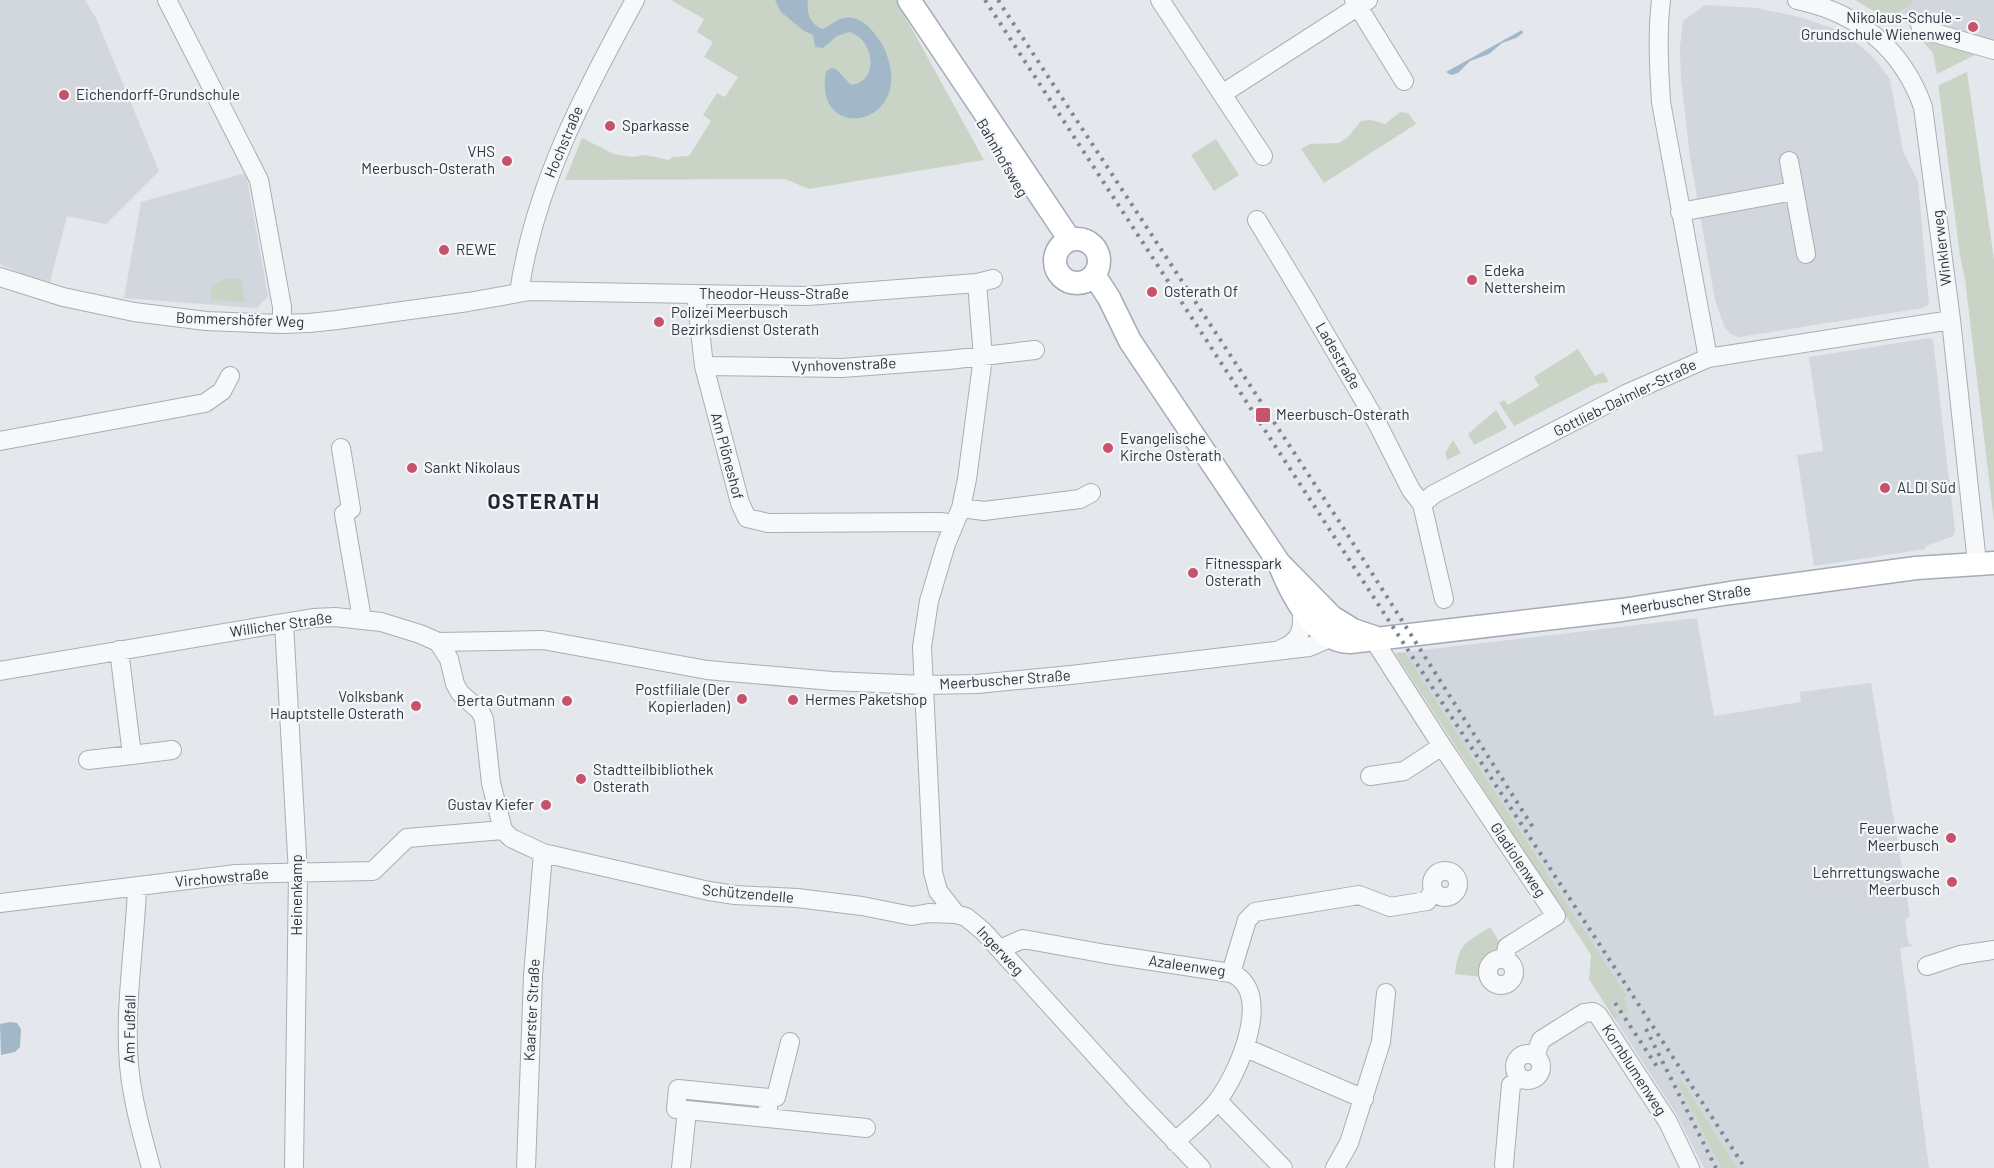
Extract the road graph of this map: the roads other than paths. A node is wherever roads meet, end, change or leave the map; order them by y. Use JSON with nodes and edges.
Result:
{"nodes":[{"id":1,"x":167,"y":0,"type":"edge"},
{"id":2,"x":635,"y":0,"type":"edge"},
{"id":3,"x":909,"y":0,"type":"edge"},
{"id":4,"x":1160,"y":0,"type":"edge"},
{"id":5,"x":1661,"y":0,"type":"edge"},
{"id":6,"x":1672,"y":0,"type":"edge"},
{"id":7,"x":1797,"y":0,"type":"edge"},
{"id":8,"x":1360,"y":2,"type":"edge"},
{"id":9,"x":1920,"y":25,"type":"dead end"},
{"id":10,"x":1994,"y":50,"type":"edge"},
{"id":11,"x":1404,"y":81,"type":"dead end"},
{"id":12,"x":1222,"y":94,"type":"junction"},
{"id":13,"x":1263,"y":156,"type":"dead end"},
{"id":14,"x":1789,"y":161,"type":"dead end"},
{"id":15,"x":1794,"y":191,"type":"junction"},
{"id":16,"x":1680,"y":212,"type":"junction"},
{"id":17,"x":1257,"y":220,"type":"dead end"},
{"id":18,"x":1064,"y":245,"type":"junction"},
{"id":19,"x":1806,"y":254,"type":"dead end"},
{"id":20,"x":0,"y":277,"type":"edge"},
{"id":21,"x":1088,"y":279,"type":"junction"},
{"id":22,"x":985,"y":281,"type":"joint"},
{"id":23,"x":519,"y":293,"type":"junction"},
{"id":24,"x":696,"y":294,"type":"junction"},
{"id":25,"x":1951,"y":320,"type":"junction"},
{"id":26,"x":282,"y":324,"type":"junction"},
{"id":27,"x":1035,"y":350,"type":"dead end"},
{"id":28,"x":983,"y":357,"type":"junction"},
{"id":29,"x":1708,"y":358,"type":"junction"},
{"id":30,"x":704,"y":366,"type":"junction"},
{"id":31,"x":230,"y":376,"type":"dead end"},
{"id":32,"x":0,"y":441,"type":"edge"},
{"id":33,"x":341,"y":448,"type":"dead end"},
{"id":34,"x":1091,"y":493,"type":"dead end"},
{"id":35,"x":1422,"y":504,"type":"junction"},
{"id":36,"x":957,"y":516,"type":"junction"},
{"id":37,"x":1279,"y":563,"type":"junction"},
{"id":38,"x":1985,"y":563,"type":"edge"},
{"id":39,"x":1444,"y":599,"type":"dead end"},
{"id":40,"x":1301,"y":607,"type":"junction"},
{"id":41,"x":362,"y":619,"type":"junction"},
{"id":42,"x":284,"y":622,"type":"junction"},
{"id":43,"x":1331,"y":628,"type":"junction"},
{"id":44,"x":1379,"y":638,"type":"junction"},
{"id":45,"x":438,"y":642,"type":"junction"},
{"id":46,"x":561,"y":642,"type":"joint"},
{"id":47,"x":119,"y":650,"type":"junction"},
{"id":48,"x":1270,"y":653,"type":"junction"},
{"id":49,"x":0,"y":670,"type":"edge"},
{"id":50,"x":924,"y":685,"type":"junction"},
{"id":51,"x":1442,"y":746,"type":"junction"},
{"id":52,"x":172,"y":750,"type":"dead end"},
{"id":53,"x":132,"y":755,"type":"junction"},
{"id":54,"x":88,"y":760,"type":"dead end"},
{"id":55,"x":1370,"y":776,"type":"dead end"},
{"id":56,"x":503,"y":830,"type":"junction"},
{"id":57,"x":543,"y":853,"type":"junction"},
{"id":58,"x":298,"y":873,"type":"junction"},
{"id":59,"x":137,"y":887,"type":"junction"},
{"id":60,"x":1433,"y":891,"type":"dead end"},
{"id":61,"x":0,"y":903,"type":"edge"},
{"id":62,"x":956,"y":914,"type":"junction"},
{"id":63,"x":1000,"y":949,"type":"junction"},
{"id":64,"x":1994,"y":950,"type":"edge"},
{"id":65,"x":1505,"y":959,"type":"dead end"},
{"id":66,"x":1927,"y":966,"type":"dead end"},
{"id":67,"x":1232,"y":973,"type":"junction"},
{"id":68,"x":1386,"y":993,"type":"dead end"},
{"id":69,"x":790,"y":1042,"type":"dead end"},
{"id":70,"x":1246,"y":1048,"type":"junction"},
{"id":71,"x":769,"y":1098,"type":"junction"},
{"id":72,"x":1364,"y":1099,"type":"junction"},
{"id":73,"x":1218,"y":1101,"type":"junction"},
{"id":74,"x":687,"y":1110,"type":"junction"},
{"id":75,"x":767,"y":1118,"type":"junction"},
{"id":76,"x":866,"y":1128,"type":"dead end"},
{"id":77,"x":1175,"y":1142,"type":"junction"},
{"id":78,"x":1504,"y":1165,"type":"dead end"},
{"id":79,"x":151,"y":1168,"type":"edge"},
{"id":80,"x":294,"y":1168,"type":"edge"},
{"id":81,"x":526,"y":1168,"type":"edge"},
{"id":82,"x":681,"y":1168,"type":"edge"},
{"id":83,"x":1201,"y":1168,"type":"edge"},
{"id":84,"x":1283,"y":1168,"type":"edge"},
{"id":85,"x":1335,"y":1168,"type":"edge"},
{"id":86,"x":1690,"y":1168,"type":"edge"}],
"edges":[{"from":1,"to":26,"type":"street"},
{"from":2,"to":23,"type":"street","name":"Hochstraße"},
{"from":3,"to":18,"type":"main road","name":"Bahnhofsweg"},
{"from":4,"to":12,"type":"street"},
{"from":5,"to":6,"type":"street"},
{"from":5,"to":16,"type":"street"},
{"from":7,"to":25,"type":"street","name":"Winklerweg"},
{"from":8,"to":11,"type":"street"},
{"from":8,"to":12,"type":"street"},
{"from":9,"to":10,"type":"street"},
{"from":12,"to":13,"type":"street"},
{"from":14,"to":15,"type":"street"},
{"from":15,"to":16,"type":"street"},
{"from":15,"to":19,"type":"street"},
{"from":16,"to":29,"type":"street"},
{"from":17,"to":35,"type":"street","name":"Ladestraße"},
{"from":18,"to":21,"type":"main road"},
{"from":18,"to":21,"type":"main road"},
{"from":20,"to":26,"type":"street","name":"Bommershöfer Weg"},
{"from":21,"to":37,"type":"main road"},
{"from":22,"to":24,"type":"street","name":"Theodor-Heuss-Straße"},
{"from":22,"to":28,"type":"street","name":"Ingerweg"},
{"from":23,"to":24,"type":"street","name":"Theodor-Heuss-Straße"},
{"from":23,"to":26,"type":"street","name":"Bommershöfer Weg"},
{"from":24,"to":30,"type":"street","name":"Am Plöneshof"},
{"from":25,"to":29,"type":"street","name":"Gottlieb-Daimler-Straße"},
{"from":25,"to":38,"type":"street","name":"Winklerweg"},
{"from":27,"to":28,"type":"street","name":"Vynhovenstraße"},
{"from":28,"to":30,"type":"street","name":"Vynhovenstraße"},
{"from":28,"to":36,"type":"street","name":"Ingerweg"},
{"from":29,"to":35,"type":"street","name":"Gottlieb-Daimler-Straße"},
{"from":30,"to":36,"type":"street","name":"Am Plöneshof"},
{"from":31,"to":32,"type":"street"},
{"from":33,"to":41,"type":"street"},
{"from":34,"to":36,"type":"street"},
{"from":35,"to":39,"type":"street","name":"Ladestraße"},
{"from":36,"to":50,"type":"street","name":"Ingerweg"},
{"from":37,"to":40,"type":"main road"},
{"from":37,"to":43,"type":"main road"},
{"from":38,"to":44,"type":"main road","name":"Meerbuscher Straße"},
{"from":40,"to":43,"type":"main road"},
{"from":40,"to":48,"type":"street","name":"Meerbuscher Straße"},
{"from":41,"to":42,"type":"street","name":"Willicher Straße"},
{"from":41,"to":45,"type":"street","name":"Willicher Straße"},
{"from":42,"to":47,"type":"street","name":"Willicher Straße"},
{"from":42,"to":58,"type":"street","name":"Heinenkamp"},
{"from":43,"to":44,"type":"main road","name":"Meerbuscher Straße"},
{"from":43,"to":48,"type":"street","name":"Meerbuscher Straße"},
{"from":44,"to":51,"type":"street","name":"Gladiolenweg"},
{"from":45,"to":46,"type":"street","name":"Willicher Straße"},
{"from":45,"to":56,"type":"street"},
{"from":46,"to":50,"type":"street","name":"Meerbuscher Straße"},
{"from":47,"to":49,"type":"street","name":"Willicher Straße"},
{"from":47,"to":53,"type":"street"},
{"from":48,"to":50,"type":"street","name":"Meerbuscher Straße"},
{"from":50,"to":62,"type":"street","name":"Ingerweg"},
{"from":51,"to":55,"type":"street"},
{"from":51,"to":65,"type":"street","name":"Gladiolenweg"},
{"from":52,"to":53,"type":"street"},
{"from":53,"to":54,"type":"street"},
{"from":56,"to":57,"type":"street","name":"Schützendelle"},
{"from":56,"to":58,"type":"street","name":"Virchowstraße"},
{"from":57,"to":62,"type":"street","name":"Schützendelle"},
{"from":57,"to":81,"type":"street","name":"Kaarster Straße"},
{"from":58,"to":59,"type":"street","name":"Virchowstraße"},
{"from":58,"to":80,"type":"street","name":"Heinenkamp"},
{"from":59,"to":61,"type":"street","name":"Virchowstraße"},
{"from":59,"to":79,"type":"street","name":"Am Fußfall"},
{"from":60,"to":67,"type":"street","name":"Azaleenweg"},
{"from":62,"to":63,"type":"street","name":"Ingerweg"},
{"from":63,"to":67,"type":"street","name":"Azaleenweg"},
{"from":63,"to":77,"type":"street","name":"Ingerweg"},
{"from":64,"to":66,"type":"street"},
{"from":67,"to":70,"type":"street"},
{"from":68,"to":72,"type":"street"},
{"from":69,"to":71,"type":"street"},
{"from":70,"to":72,"type":"street"},
{"from":70,"to":73,"type":"street"},
{"from":71,"to":74,"type":"street"},
{"from":71,"to":75,"type":"street"},
{"from":72,"to":85,"type":"street"},
{"from":73,"to":77,"type":"street"},
{"from":73,"to":84,"type":"street"},
{"from":74,"to":75,"type":"street"},
{"from":74,"to":82,"type":"street"},
{"from":75,"to":76,"type":"street"},
{"from":77,"to":83,"type":"street","name":"Ingerweg"},
{"from":78,"to":86,"type":"street","name":"Kornblumenweg"}]}
